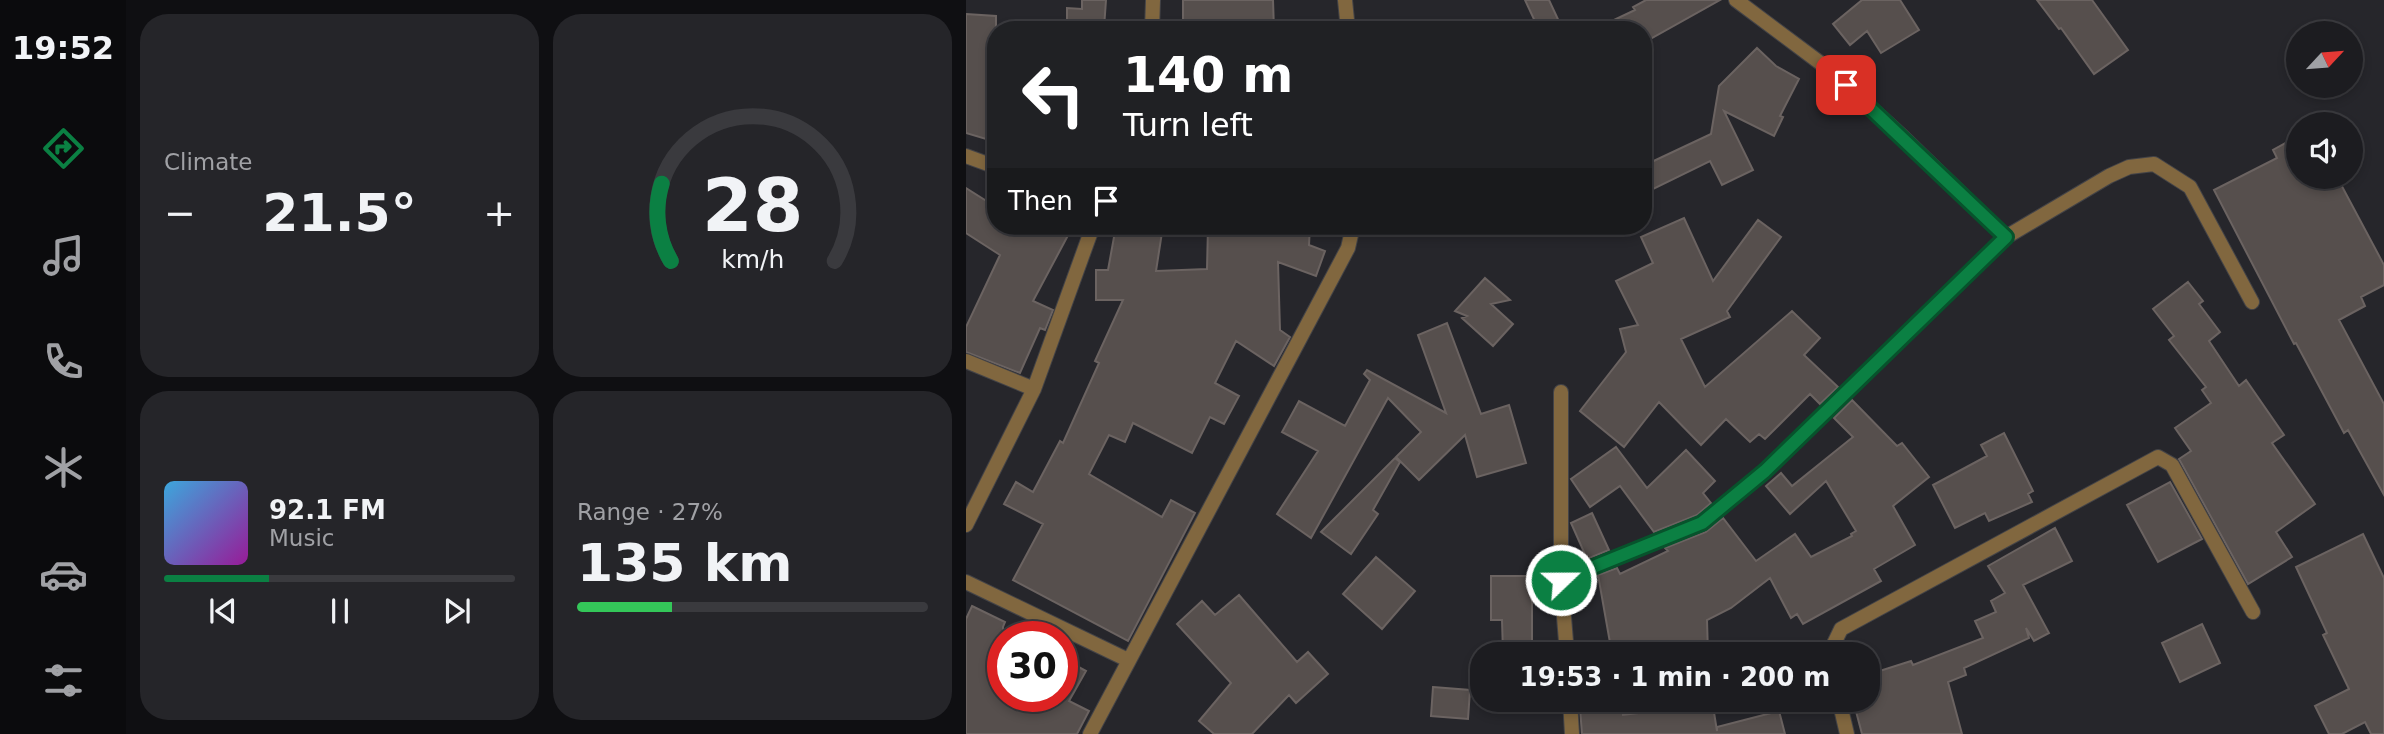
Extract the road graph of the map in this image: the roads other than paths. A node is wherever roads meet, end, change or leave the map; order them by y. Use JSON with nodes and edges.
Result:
{"nodes":[{"id":1,"x":1153,"y":0,"type":"edge"},
{"id":2,"x":1345,"y":0,"type":"edge"},
{"id":3,"x":1736,"y":0,"type":"edge"},
{"id":4,"x":1152,"y":21,"type":"edge"},
{"id":5,"x":1347,"y":21,"type":"edge"},
{"id":6,"x":966,"y":156,"type":"edge"},
{"id":7,"x":987,"y":164,"type":"edge"},
{"id":8,"x":1090,"y":235,"type":"edge"},
{"id":9,"x":1351,"y":235,"type":"edge"},
{"id":10,"x":2006,"y":237,"type":"junction"},
{"id":11,"x":2252,"y":303,"type":"dead end"},
{"id":12,"x":966,"y":361,"type":"edge"},
{"id":13,"x":1034,"y":389,"type":"junction"},
{"id":14,"x":1561,"y":392,"type":"dead end"},
{"id":15,"x":966,"y":525,"type":"edge"},
{"id":16,"x":1561,"y":580,"type":"junction"},
{"id":17,"x":966,"y":582,"type":"edge"},
{"id":18,"x":2253,"y":612,"type":"dead end"},
{"id":19,"x":1566,"y":642,"type":"edge"},
{"id":20,"x":1835,"y":642,"type":"edge"},
{"id":21,"x":1128,"y":660,"type":"junction"},
{"id":22,"x":1571,"y":712,"type":"edge"},
{"id":23,"x":1842,"y":712,"type":"edge"},
{"id":24,"x":1090,"y":734,"type":"edge"},
{"id":25,"x":1572,"y":734,"type":"edge"},
{"id":26,"x":1847,"y":734,"type":"edge"}],
"edges":[{"from":1,"to":4,"type":"street"},
{"from":2,"to":5,"type":"street"},
{"from":3,"to":10,"type":"street"},
{"from":6,"to":7,"type":"street"},
{"from":8,"to":13,"type":"street"},
{"from":9,"to":21,"type":"street"},
{"from":10,"to":11,"type":"street"},
{"from":10,"to":16,"type":"street"},
{"from":12,"to":13,"type":"street"},
{"from":13,"to":15,"type":"street"},
{"from":14,"to":16,"type":"street"},
{"from":16,"to":19,"type":"street"},
{"from":17,"to":21,"type":"street"},
{"from":18,"to":20,"type":"street"},
{"from":21,"to":24,"type":"street"},
{"from":22,"to":25,"type":"street"},
{"from":23,"to":26,"type":"street"}]}
